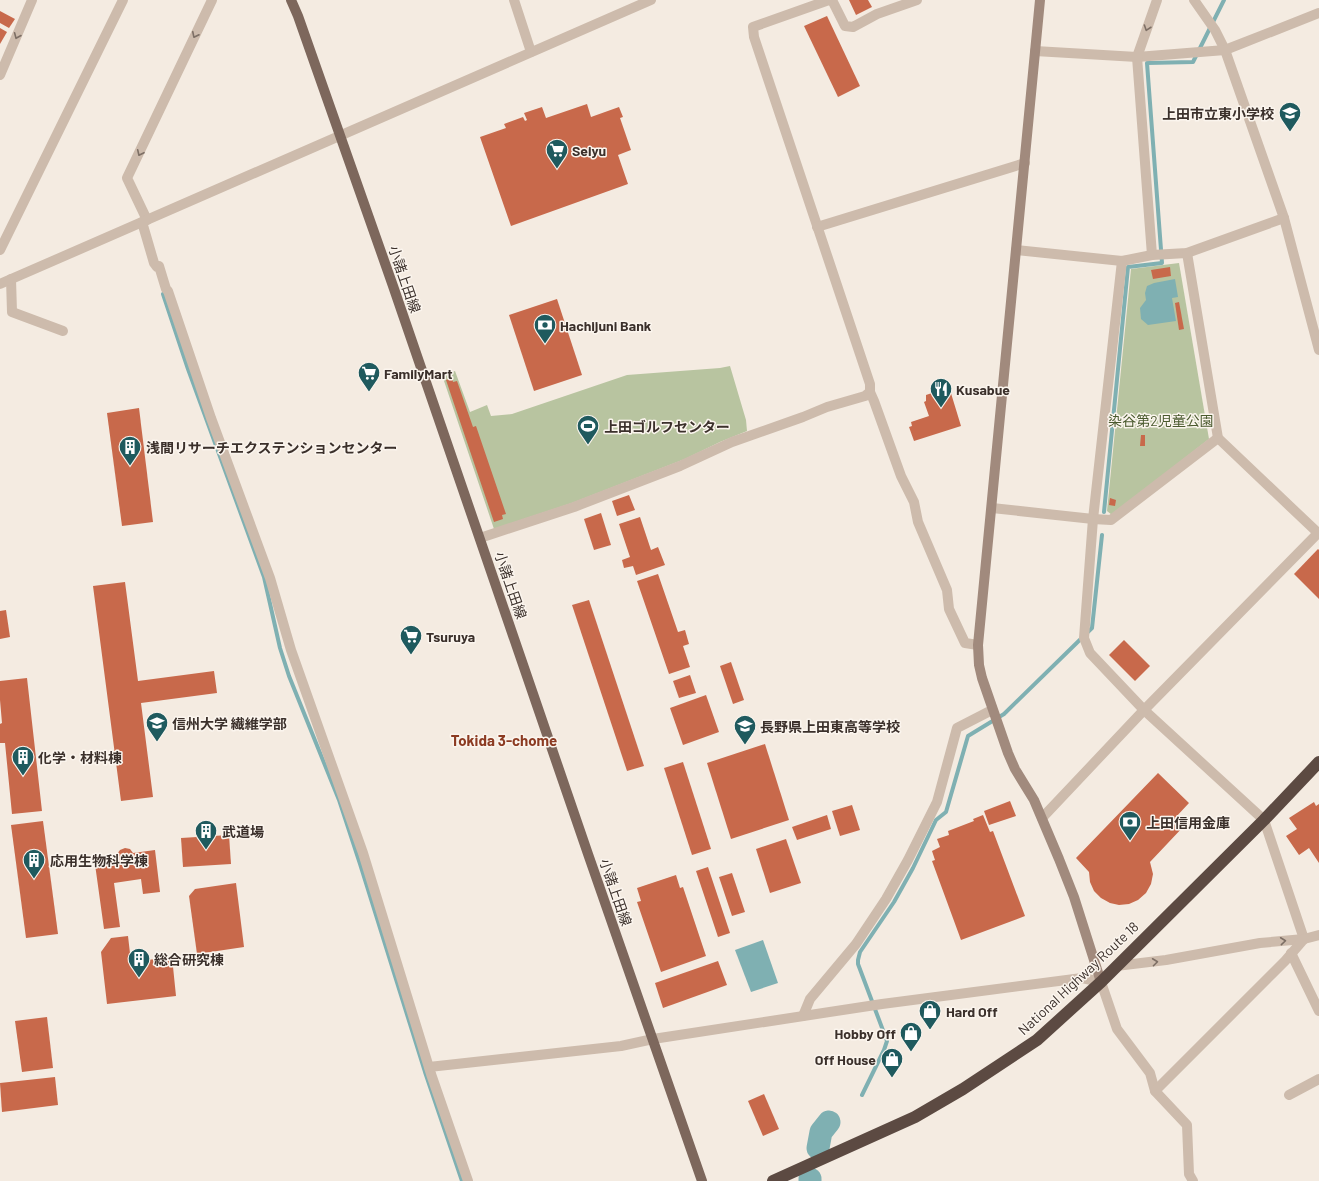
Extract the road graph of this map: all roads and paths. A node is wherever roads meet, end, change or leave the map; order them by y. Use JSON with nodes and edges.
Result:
{"nodes":[{"id":1,"x":32,"y":0,"type":"edge"},
{"id":2,"x":123,"y":0,"type":"edge"},
{"id":3,"x":212,"y":0,"type":"edge"},
{"id":4,"x":290,"y":0,"type":"edge"},
{"id":5,"x":514,"y":0,"type":"edge"},
{"id":6,"x":651,"y":0,"type":"edge"},
{"id":7,"x":831,"y":0,"type":"edge"},
{"id":8,"x":917,"y":0,"type":"edge"},
{"id":9,"x":1040,"y":0,"type":"edge"},
{"id":10,"x":1157,"y":0,"type":"edge"},
{"id":11,"x":1194,"y":0,"type":"edge"},
{"id":12,"x":1319,"y":13,"type":"edge"},
{"id":13,"x":1225,"y":50,"type":"junction"},
{"id":14,"x":1034,"y":51,"type":"junction"},
{"id":15,"x":531,"y":52,"type":"junction"},
{"id":16,"x":1137,"y":57,"type":"junction"},
{"id":17,"x":0,"y":75,"type":"edge"},
{"id":18,"x":340,"y":136,"type":"junction"},
{"id":19,"x":1025,"y":163,"type":"junction"},
{"id":20,"x":1284,"y":218,"type":"junction"},
{"id":21,"x":144,"y":221,"type":"junction"},
{"id":22,"x":817,"y":227,"type":"junction"},
{"id":23,"x":0,"y":250,"type":"edge"},
{"id":24,"x":1016,"y":250,"type":"junction"},
{"id":25,"x":1187,"y":253,"type":"junction"},
{"id":26,"x":1152,"y":255,"type":"junction"},
{"id":27,"x":1122,"y":261,"type":"junction"},
{"id":28,"x":11,"y":279,"type":"junction"},
{"id":29,"x":0,"y":284,"type":"edge"},
{"id":30,"x":63,"y":331,"type":"dead end"},
{"id":31,"x":1319,"y":350,"type":"edge"},
{"id":32,"x":870,"y":392,"type":"junction"},
{"id":33,"x":1218,"y":438,"type":"junction"},
{"id":34,"x":992,"y":508,"type":"junction"},
{"id":35,"x":1093,"y":519,"type":"junction"},
{"id":36,"x":1319,"y":533,"type":"edge"},
{"id":37,"x":480,"y":538,"type":"junction"},
{"id":38,"x":978,"y":645,"type":"junction"},
{"id":39,"x":1144,"y":710,"type":"junction"},
{"id":40,"x":993,"y":712,"type":"junction"},
{"id":41,"x":1319,"y":762,"type":"edge"},
{"id":42,"x":1042,"y":818,"type":"junction"},
{"id":43,"x":1264,"y":820,"type":"junction"},
{"id":44,"x":1319,"y":936,"type":"edge"},
{"id":45,"x":1304,"y":939,"type":"junction"},
{"id":46,"x":1291,"y":953,"type":"junction"},
{"id":47,"x":1116,"y":966,"type":"junction"},
{"id":48,"x":1101,"y":982,"type":"junction"},
{"id":49,"x":1319,"y":1011,"type":"edge"},
{"id":50,"x":803,"y":1016,"type":"junction"},
{"id":51,"x":653,"y":1039,"type":"junction"},
{"id":52,"x":429,"y":1067,"type":"junction"},
{"id":53,"x":1319,"y":1079,"type":"edge"},
{"id":54,"x":1155,"y":1091,"type":"junction"},
{"id":55,"x":1289,"y":1094,"type":"dead end"},
{"id":56,"x":468,"y":1181,"type":"edge"},
{"id":57,"x":702,"y":1181,"type":"edge"},
{"id":58,"x":773,"y":1181,"type":"edge"},
{"id":59,"x":1193,"y":1181,"type":"edge"}],
"edges":[{"from":1,"to":17,"type":"street","one_way":true},
{"from":2,"to":23,"type":"street"},
{"from":3,"to":21,"type":"street","one_way":true},
{"from":4,"to":18,"type":"main road","name":"小諸上田線"},
{"from":5,"to":15,"type":"street"},
{"from":6,"to":15,"type":"street"},
{"from":7,"to":8,"type":"street"},
{"from":7,"to":22,"type":"street"},
{"from":9,"to":14,"type":"street"},
{"from":10,"to":16,"type":"street","one_way":true},
{"from":11,"to":13,"type":"street"},
{"from":12,"to":13,"type":"street"},
{"from":13,"to":16,"type":"street"},
{"from":13,"to":20,"type":"street"},
{"from":14,"to":16,"type":"street"},
{"from":14,"to":19,"type":"street"},
{"from":15,"to":18,"type":"street"},
{"from":16,"to":26,"type":"street"},
{"from":18,"to":21,"type":"street"},
{"from":18,"to":37,"type":"main road","name":"小諸上田線"},
{"from":19,"to":22,"type":"street"},
{"from":19,"to":24,"type":"street"},
{"from":20,"to":25,"type":"street"},
{"from":20,"to":31,"type":"street"},
{"from":21,"to":28,"type":"street"},
{"from":21,"to":52,"type":"street"},
{"from":22,"to":32,"type":"street"},
{"from":24,"to":27,"type":"street"},
{"from":24,"to":34,"type":"street"},
{"from":25,"to":26,"type":"street"},
{"from":25,"to":33,"type":"street"},
{"from":26,"to":27,"type":"street"},
{"from":27,"to":35,"type":"street"},
{"from":28,"to":29,"type":"street"},
{"from":28,"to":30,"type":"street"},
{"from":32,"to":37,"type":"street"},
{"from":32,"to":38,"type":"street"},
{"from":33,"to":35,"type":"street"},
{"from":33,"to":36,"type":"street"},
{"from":34,"to":35,"type":"street"},
{"from":34,"to":38,"type":"street"},
{"from":35,"to":39,"type":"street"},
{"from":36,"to":39,"type":"street"},
{"from":37,"to":51,"type":"main road","name":"小諸上田線"},
{"from":38,"to":40,"type":"street"},
{"from":39,"to":42,"type":"street"},
{"from":39,"to":43,"type":"street"},
{"from":40,"to":42,"type":"street"},
{"from":40,"to":50,"type":"street"},
{"from":41,"to":43,"type":"highway","name":"National Highway Route 18"},
{"from":42,"to":48,"type":"street"},
{"from":43,"to":45,"type":"street"},
{"from":43,"to":47,"type":"highway","name":"National Highway Route 18"},
{"from":44,"to":45,"type":"street"},
{"from":45,"to":46,"type":"street"},
{"from":47,"to":45,"type":"street","one_way":true},
{"from":46,"to":49,"type":"street"},
{"from":46,"to":54,"type":"street"},
{"from":47,"to":48,"type":"highway","name":"National Highway Route 18"},
{"from":48,"to":50,"type":"street"},
{"from":48,"to":54,"type":"street"},
{"from":48,"to":58,"type":"highway","name":"National Highway Route 18"},
{"from":50,"to":51,"type":"street"},
{"from":51,"to":52,"type":"street"},
{"from":51,"to":57,"type":"main road","name":"小諸上田線"},
{"from":52,"to":56,"type":"street"},
{"from":53,"to":55,"type":"street"},
{"from":54,"to":59,"type":"street"}]}
